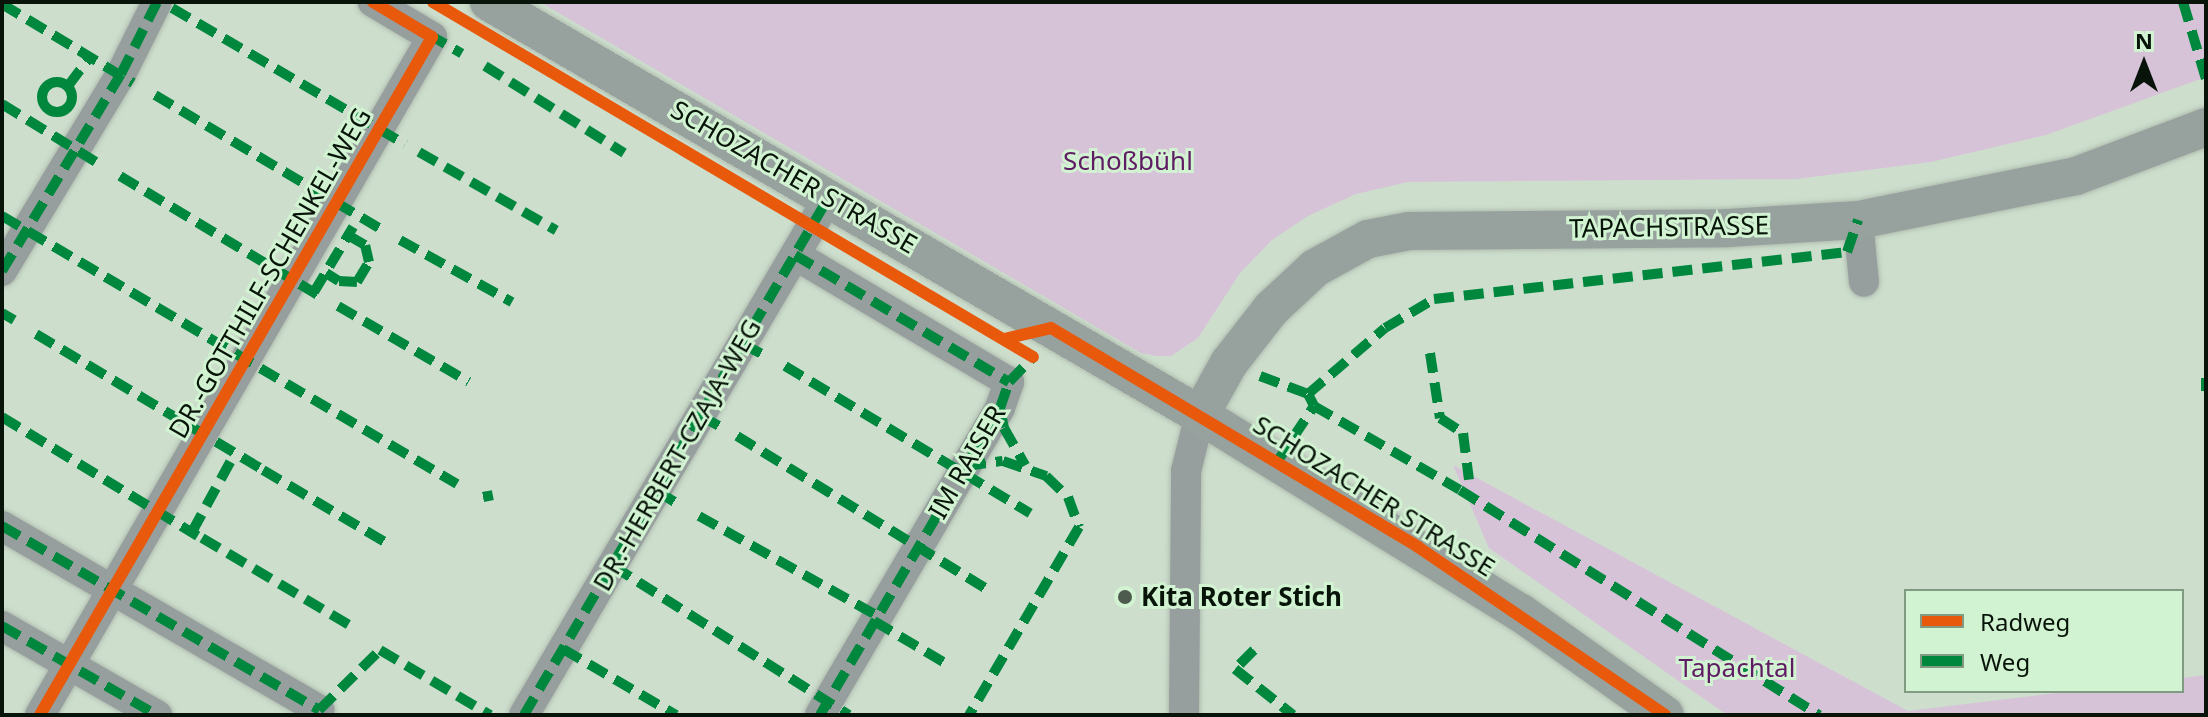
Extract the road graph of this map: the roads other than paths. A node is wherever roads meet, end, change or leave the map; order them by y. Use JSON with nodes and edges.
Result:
{"nodes":[{"id":1,"x":157,"y":2,"type":"edge"},
{"id":2,"x":373,"y":2,"type":"edge"},
{"id":3,"x":489,"y":2,"type":"edge"},
{"id":4,"x":2206,"y":127,"type":"edge"},
{"id":5,"x":830,"y":195,"type":"junction"},
{"id":6,"x":1858,"y":220,"type":"junction"},
{"id":7,"x":795,"y":255,"type":"junction"},
{"id":8,"x":2,"y":271,"type":"edge"},
{"id":9,"x":1864,"y":282,"type":"dead end"},
{"id":10,"x":1200,"y":415,"type":"junction"},
{"id":11,"x":2,"y":526,"type":"edge"},
{"id":12,"x":106,"y":588,"type":"junction"},
{"id":13,"x":2,"y":626,"type":"edge"},
{"id":14,"x":69,"y":665,"type":"junction"},
{"id":15,"x":319,"y":710,"type":"dead end"},
{"id":16,"x":40,"y":715,"type":"edge"},
{"id":17,"x":157,"y":715,"type":"edge"},
{"id":18,"x":524,"y":715,"type":"edge"},
{"id":19,"x":820,"y":715,"type":"edge"},
{"id":20,"x":1184,"y":715,"type":"edge"},
{"id":21,"x":1665,"y":715,"type":"edge"}],
"edges":[{"from":1,"to":8,"type":"street"},
{"from":2,"to":12,"type":"street","name":"DR.-GOTTHILF-SCHENKEL-WEG"},
{"from":3,"to":5,"type":"main road","name":"SCHOZACHER STRASSE"},
{"from":4,"to":6,"type":"main road","name":"TAPACHSTRASSE"},
{"from":5,"to":7,"type":"street","name":"DR.-HERBERT-CZAJA-WEG"},
{"from":5,"to":10,"type":"main road","name":"SCHOZACHER STRASSE"},
{"from":6,"to":9,"type":"street"},
{"from":6,"to":10,"type":"main road","name":"TAPACHSTRASSE"},
{"from":7,"to":18,"type":"street","name":"DR.-HERBERT-CZAJA-WEG"},
{"from":7,"to":19,"type":"street","name":"IM RAISER"},
{"from":10,"to":20,"type":"street"},
{"from":10,"to":21,"type":"main road","name":"SCHOZACHER STRASSE"},
{"from":11,"to":12,"type":"street"},
{"from":12,"to":14,"type":"street","name":"DR.-GOTTHILF-SCHENKEL-WEG"},
{"from":12,"to":15,"type":"street"},
{"from":13,"to":14,"type":"street"},
{"from":14,"to":16,"type":"street","name":"DR.-GOTTHILF-SCHENKEL-WEG"},
{"from":14,"to":17,"type":"street"}]}
